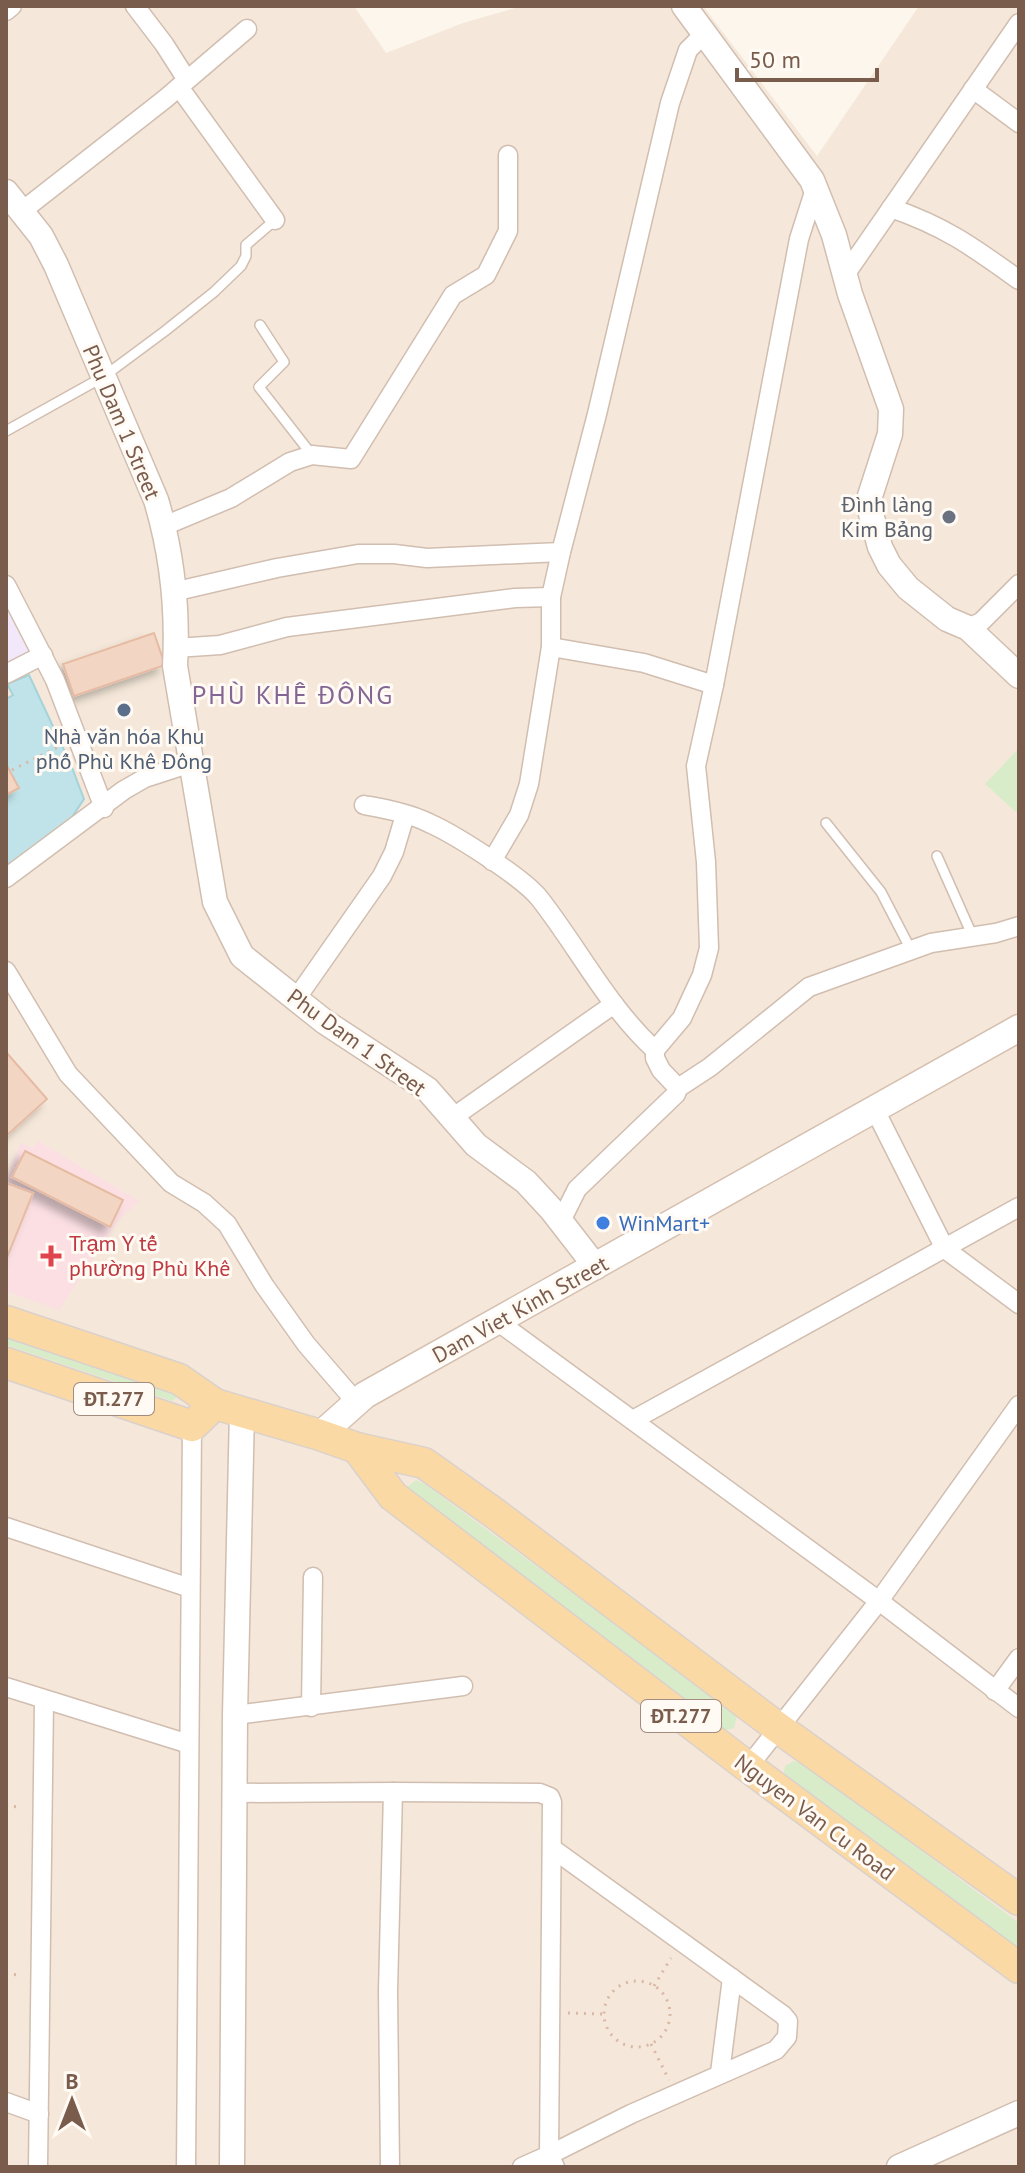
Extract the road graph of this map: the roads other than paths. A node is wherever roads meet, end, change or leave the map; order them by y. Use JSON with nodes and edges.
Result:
{"nodes":[{"id":1,"x":12,"y":6,"type":"edge"},
{"id":2,"x":135,"y":6,"type":"edge"},
{"id":3,"x":684,"y":6,"type":"edge"},
{"id":4,"x":6,"y":11,"type":"edge"},
{"id":5,"x":1019,"y":23,"type":"edge"},
{"id":6,"x":247,"y":29,"type":"dead end"},
{"id":7,"x":705,"y":33,"type":"junction"},
{"id":8,"x":183,"y":84,"type":"junction"},
{"id":9,"x":973,"y":89,"type":"junction"},
{"id":10,"x":1019,"y":123,"type":"edge"},
{"id":11,"x":508,"y":155,"type":"dead end"},
{"id":12,"x":815,"y":189,"type":"junction"},
{"id":13,"x":12,"y":204,"type":"edge"},
{"id":14,"x":891,"y":208,"type":"junction"},
{"id":15,"x":275,"y":220,"type":"joint"},
{"id":16,"x":845,"y":275,"type":"junction"},
{"id":17,"x":1019,"y":280,"type":"edge"},
{"id":18,"x":260,"y":325,"type":"dead end"},
{"id":19,"x":103,"y":377,"type":"junction"},
{"id":20,"x":6,"y":431,"type":"edge"},
{"id":21,"x":312,"y":455,"type":"junction"},
{"id":22,"x":164,"y":526,"type":"junction"},
{"id":23,"x":561,"y":552,"type":"junction"},
{"id":24,"x":1019,"y":584,"type":"edge"},
{"id":25,"x":6,"y":585,"type":"edge"},
{"id":26,"x":173,"y":592,"type":"junction"},
{"id":27,"x":551,"y":597,"type":"junction"},
{"id":28,"x":968,"y":628,"type":"junction"},
{"id":29,"x":551,"y":647,"type":"junction"},
{"id":30,"x":176,"y":648,"type":"junction"},
{"id":31,"x":43,"y":655,"type":"junction"},
{"id":32,"x":6,"y":674,"type":"edge"},
{"id":33,"x":1019,"y":676,"type":"edge"},
{"id":34,"x":714,"y":685,"type":"junction"},
{"id":35,"x":191,"y":763,"type":"junction"},
{"id":36,"x":364,"y":805,"type":"dead end"},
{"id":37,"x":104,"y":808,"type":"junction"},
{"id":38,"x":405,"y":815,"type":"junction"},
{"id":39,"x":826,"y":823,"type":"dead end"},
{"id":40,"x":937,"y":856,"type":"dead end"},
{"id":41,"x":492,"y":861,"type":"junction"},
{"id":42,"x":6,"y":878,"type":"edge"},
{"id":43,"x":1019,"y":926,"type":"edge"},
{"id":44,"x":973,"y":937,"type":"junction"},
{"id":45,"x":911,"y":950,"type":"junction"},
{"id":46,"x":6,"y":971,"type":"edge"},
{"id":47,"x":296,"y":999,"type":"junction"},
{"id":48,"x":614,"y":1004,"type":"junction"},
{"id":49,"x":1019,"y":1028,"type":"edge"},
{"id":50,"x":655,"y":1050,"type":"junction"},
{"id":51,"x":678,"y":1088,"type":"junction"},
{"id":52,"x":874,"y":1108,"type":"junction"},
{"id":53,"x":452,"y":1118,"type":"junction"},
{"id":54,"x":1019,"y":1207,"type":"edge"},
{"id":55,"x":561,"y":1221,"type":"junction"},
{"id":56,"x":945,"y":1249,"type":"junction"},
{"id":57,"x":596,"y":1267,"type":"junction"},
{"id":58,"x":1015,"y":1296,"type":"edge"},
{"id":59,"x":6,"y":1321,"type":"edge"},
{"id":60,"x":497,"y":1321,"type":"junction"},
{"id":61,"x":6,"y":1363,"type":"edge"},
{"id":62,"x":356,"y":1402,"type":"junction"},
{"id":63,"x":1019,"y":1405,"type":"edge"},
{"id":64,"x":228,"y":1408,"type":"junction"},
{"id":65,"x":633,"y":1420,"type":"junction"},
{"id":66,"x":192,"y":1426,"type":"junction"},
{"id":67,"x":320,"y":1435,"type":"junction"},
{"id":68,"x":357,"y":1448,"type":"junction"},
{"id":69,"x":6,"y":1527,"type":"edge"},
{"id":70,"x":313,"y":1577,"type":"dead end"},
{"id":71,"x":190,"y":1588,"type":"junction"},
{"id":72,"x":879,"y":1601,"type":"junction"},
{"id":73,"x":1019,"y":1658,"type":"edge"},
{"id":74,"x":463,"y":1686,"type":"dead end"},
{"id":75,"x":6,"y":1687,"type":"edge"},
{"id":76,"x":995,"y":1691,"type":"junction"},
{"id":77,"x":44,"y":1700,"type":"junction"},
{"id":78,"x":311,"y":1707,"type":"junction"},
{"id":79,"x":1019,"y":1708,"type":"edge"},
{"id":80,"x":235,"y":1715,"type":"junction"},
{"id":81,"x":777,"y":1727,"type":"junction"},
{"id":82,"x":189,"y":1744,"type":"junction"},
{"id":83,"x":748,"y":1767,"type":"junction"},
{"id":84,"x":393,"y":1792,"type":"junction"},
{"id":85,"x":235,"y":1793,"type":"junction"},
{"id":86,"x":553,"y":1849,"type":"junction"},
{"id":87,"x":1019,"y":1900,"type":"edge"},
{"id":88,"x":1019,"y":1968,"type":"edge"},
{"id":89,"x":732,"y":1978,"type":"junction"},
{"id":90,"x":720,"y":2073,"type":"junction"},
{"id":91,"x":6,"y":2102,"type":"edge"},
{"id":92,"x":1019,"y":2113,"type":"edge"},
{"id":93,"x":39,"y":2114,"type":"junction"},
{"id":94,"x":552,"y":2161,"type":"edge"},
{"id":95,"x":38,"y":2167,"type":"edge"},
{"id":96,"x":186,"y":2167,"type":"edge"},
{"id":97,"x":232,"y":2167,"type":"edge"},
{"id":98,"x":390,"y":2167,"type":"edge"},
{"id":99,"x":522,"y":2167,"type":"edge"},
{"id":100,"x":899,"y":2167,"type":"edge"}],
"edges":[{"from":1,"to":4,"type":"street"},
{"from":2,"to":8,"type":"street"},
{"from":3,"to":7,"type":"street"},
{"from":5,"to":9,"type":"street"},
{"from":6,"to":8,"type":"street"},
{"from":7,"to":12,"type":"street"},
{"from":7,"to":23,"type":"street"},
{"from":8,"to":13,"type":"street"},
{"from":8,"to":15,"type":"street"},
{"from":9,"to":10,"type":"street"},
{"from":9,"to":14,"type":"street"},
{"from":11,"to":21,"type":"street"},
{"from":12,"to":16,"type":"street"},
{"from":12,"to":34,"type":"street"},
{"from":13,"to":19,"type":"street","name":"Phu Dam 1 Street"},
{"from":14,"to":16,"type":"street"},
{"from":14,"to":17,"type":"street"},
{"from":15,"to":19,"type":"lane"},
{"from":16,"to":28,"type":"street"},
{"from":18,"to":21,"type":"lane"},
{"from":19,"to":20,"type":"lane"},
{"from":19,"to":22,"type":"street","name":"Phu Dam 1 Street"},
{"from":21,"to":22,"type":"street"},
{"from":22,"to":26,"type":"street","name":"Phu Dam 1 Street"},
{"from":23,"to":26,"type":"street"},
{"from":23,"to":27,"type":"street"},
{"from":24,"to":28,"type":"street"},
{"from":25,"to":31,"type":"street"},
{"from":26,"to":30,"type":"street","name":"Phu Dam 1 Street"},
{"from":27,"to":29,"type":"street"},
{"from":27,"to":30,"type":"street"},
{"from":28,"to":33,"type":"street"},
{"from":29,"to":34,"type":"street"},
{"from":29,"to":41,"type":"street"},
{"from":30,"to":35,"type":"street","name":"Phu Dam 1 Street"},
{"from":31,"to":32,"type":"street"},
{"from":31,"to":37,"type":"street"},
{"from":34,"to":50,"type":"street"},
{"from":35,"to":37,"type":"street"},
{"from":35,"to":47,"type":"street","name":"Phu Dam 1 Street"},
{"from":36,"to":38,"type":"street"},
{"from":37,"to":42,"type":"street"},
{"from":38,"to":41,"type":"street"},
{"from":38,"to":47,"type":"street"},
{"from":39,"to":45,"type":"lane"},
{"from":40,"to":44,"type":"lane"},
{"from":41,"to":48,"type":"street"},
{"from":43,"to":44,"type":"street"},
{"from":44,"to":45,"type":"street"},
{"from":45,"to":51,"type":"street"},
{"from":46,"to":62,"type":"street"},
{"from":47,"to":53,"type":"street","name":"Phu Dam 1 Street"},
{"from":48,"to":50,"type":"street"},
{"from":48,"to":53,"type":"street"},
{"from":49,"to":52,"type":"main road","name":"Dam Viet Kinh Street"},
{"from":50,"to":51,"type":"street"},
{"from":51,"to":55,"type":"street"},
{"from":52,"to":56,"type":"street"},
{"from":52,"to":57,"type":"main road","name":"Dam Viet Kinh Street"},
{"from":53,"to":55,"type":"street","name":"Phu Dam 1 Street"},
{"from":54,"to":56,"type":"street"},
{"from":55,"to":57,"type":"street","name":"Phu Dam 1 Street"},
{"from":56,"to":58,"type":"street"},
{"from":56,"to":65,"type":"street"},
{"from":57,"to":60,"type":"main road","name":"Dam Viet Kinh Street"},
{"from":59,"to":64,"type":"main road","number":"ĐT.277"},
{"from":60,"to":62,"type":"main road","name":"Dam Viet Kinh Street"},
{"from":60,"to":65,"type":"street"},
{"from":61,"to":66,"type":"main road","number":"ĐT.277"},
{"from":62,"to":67,"type":"main road","name":"Dam Viet Kinh Street"},
{"from":63,"to":72,"type":"street"},
{"from":64,"to":66,"type":"main road"},
{"from":64,"to":67,"type":"main road","number":"ĐT.277"},
{"from":64,"to":80,"type":"street"},
{"from":65,"to":72,"type":"street"},
{"from":66,"to":71,"type":"street"},
{"from":67,"to":68,"type":"main road","number":"ĐT.277"},
{"from":68,"to":81,"type":"main road","number":"ĐT.277"},
{"from":68,"to":83,"type":"main road","name":"Nguyen Van Cu Road","number":"ĐT.277"},
{"from":69,"to":71,"type":"street"},
{"from":70,"to":78,"type":"street"},
{"from":71,"to":82,"type":"street"},
{"from":72,"to":76,"type":"street"},
{"from":72,"to":81,"type":"street"},
{"from":73,"to":76,"type":"street"},
{"from":74,"to":78,"type":"street"},
{"from":75,"to":77,"type":"street"},
{"from":76,"to":79,"type":"street"},
{"from":77,"to":82,"type":"street"},
{"from":77,"to":93,"type":"street"},
{"from":78,"to":80,"type":"street"},
{"from":80,"to":85,"type":"street"},
{"from":81,"to":83,"type":"street"},
{"from":81,"to":87,"type":"main road","number":"ĐT.277"},
{"from":82,"to":96,"type":"street"},
{"from":83,"to":88,"type":"main road","name":"Nguyen Van Cu Road","number":"ĐT.277"},
{"from":84,"to":85,"type":"street"},
{"from":84,"to":86,"type":"street"},
{"from":84,"to":98,"type":"street"},
{"from":85,"to":97,"type":"street"},
{"from":86,"to":89,"type":"street"},
{"from":86,"to":94,"type":"street"},
{"from":89,"to":90,"type":"street"},
{"from":89,"to":90,"type":"street"},
{"from":90,"to":94,"type":"street"},
{"from":91,"to":93,"type":"street"},
{"from":92,"to":100,"type":"street"},
{"from":93,"to":95,"type":"street"},
{"from":94,"to":99,"type":"street"}]}
